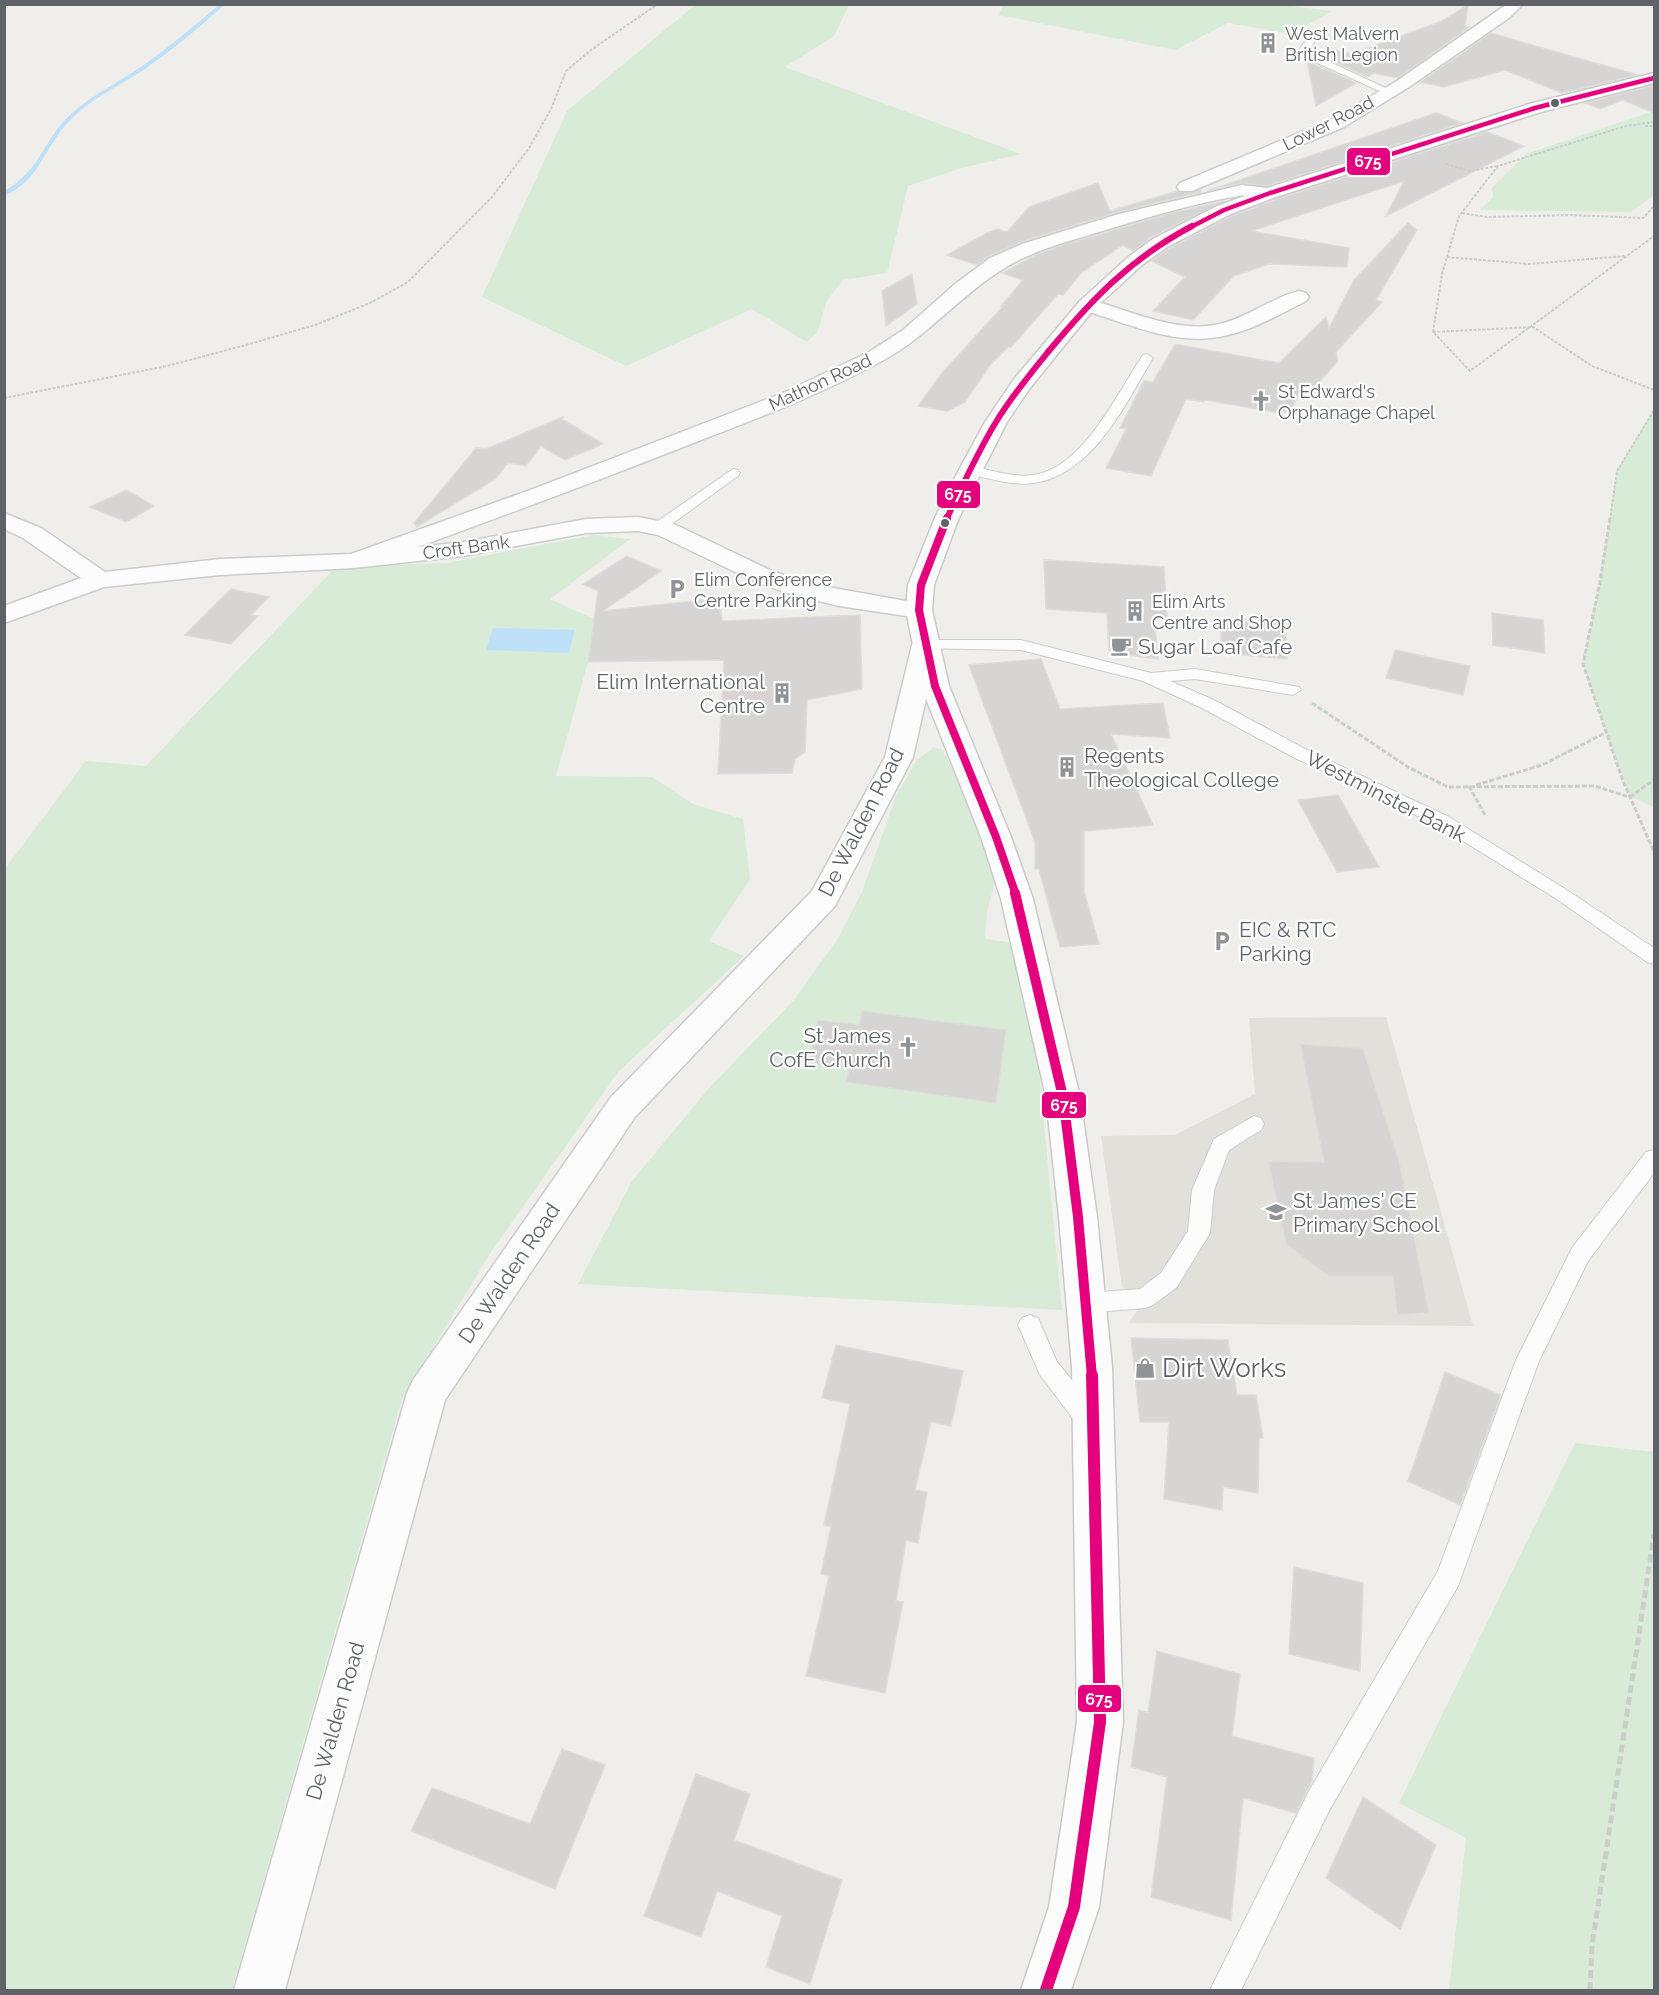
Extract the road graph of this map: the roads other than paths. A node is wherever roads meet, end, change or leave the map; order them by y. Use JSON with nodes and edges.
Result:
{"nodes":[{"id":1,"x":1516,"y":4,"type":"edge"},
{"id":2,"x":1311,"y":40,"type":"dead end"},
{"id":3,"x":1654,"y":78,"type":"edge"},
{"id":4,"x":1389,"y":92,"type":"junction"},
{"id":5,"x":1270,"y":193,"type":"junction"},
{"id":6,"x":1126,"y":218,"type":"junction"},
{"id":7,"x":1299,"y":297,"type":"dead end"},
{"id":8,"x":1087,"y":305,"type":"junction"},
{"id":9,"x":1147,"y":358,"type":"dead end"},
{"id":10,"x":970,"y":470,"type":"junction"},
{"id":11,"x":733,"y":473,"type":"dead end"},
{"id":12,"x":4,"y":520,"type":"edge"},
{"id":13,"x":657,"y":528,"type":"junction"},
{"id":14,"x":354,"y":561,"type":"junction"},
{"id":15,"x":100,"y":580,"type":"junction"},
{"id":16,"x":4,"y":615,"type":"edge"},
{"id":17,"x":922,"y":628,"type":"junction"},
{"id":18,"x":1149,"y":678,"type":"junction"},
{"id":19,"x":1293,"y":690,"type":"road end"},
{"id":20,"x":1654,"y":957,"type":"edge"},
{"id":21,"x":1254,"y":1124,"type":"dead end"},
{"id":22,"x":1654,"y":1158,"type":"edge"},
{"id":23,"x":1086,"y":1303,"type":"junction"},
{"id":24,"x":1030,"y":1325,"type":"dead end"},
{"id":25,"x":1093,"y":1425,"type":"junction"},
{"id":26,"x":260,"y":1990,"type":"edge"},
{"id":27,"x":1046,"y":1990,"type":"edge"},
{"id":28,"x":1225,"y":1990,"type":"edge"}],
"edges":[{"from":1,"to":4,"type":"street","name":"Lower Road"},
{"from":2,"to":4,"type":"lane"},
{"from":3,"to":5,"type":"street"},
{"from":4,"to":6,"type":"street","name":"Lower Road"},
{"from":5,"to":6,"type":"street","name":"Mathon Road"},
{"from":5,"to":8,"type":"street"},
{"from":6,"to":14,"type":"street","name":"Mathon Road"},
{"from":7,"to":8,"type":"street"},
{"from":8,"to":10,"type":"street"},
{"from":9,"to":10,"type":"lane"},
{"from":10,"to":17,"type":"street"},
{"from":11,"to":13,"type":"lane"},
{"from":12,"to":15,"type":"street"},
{"from":13,"to":14,"type":"street","name":"Croft Bank"},
{"from":13,"to":17,"type":"street","name":"Croft Bank"},
{"from":14,"to":15,"type":"street","name":"Croft Bank"},
{"from":15,"to":16,"type":"street","name":"Croft Bank"},
{"from":17,"to":18,"type":"lane","name":"Westminster Bank"},
{"from":17,"to":23,"type":"street"},
{"from":17,"to":26,"type":"street","name":"De Walden Road"},
{"from":18,"to":19,"type":"lane"},
{"from":18,"to":20,"type":"lane","name":"Westminster Bank"},
{"from":21,"to":23,"type":"lane"},
{"from":22,"to":28,"type":"lane"},
{"from":23,"to":25,"type":"street"},
{"from":24,"to":25,"type":"lane"},
{"from":25,"to":27,"type":"street"}]}
